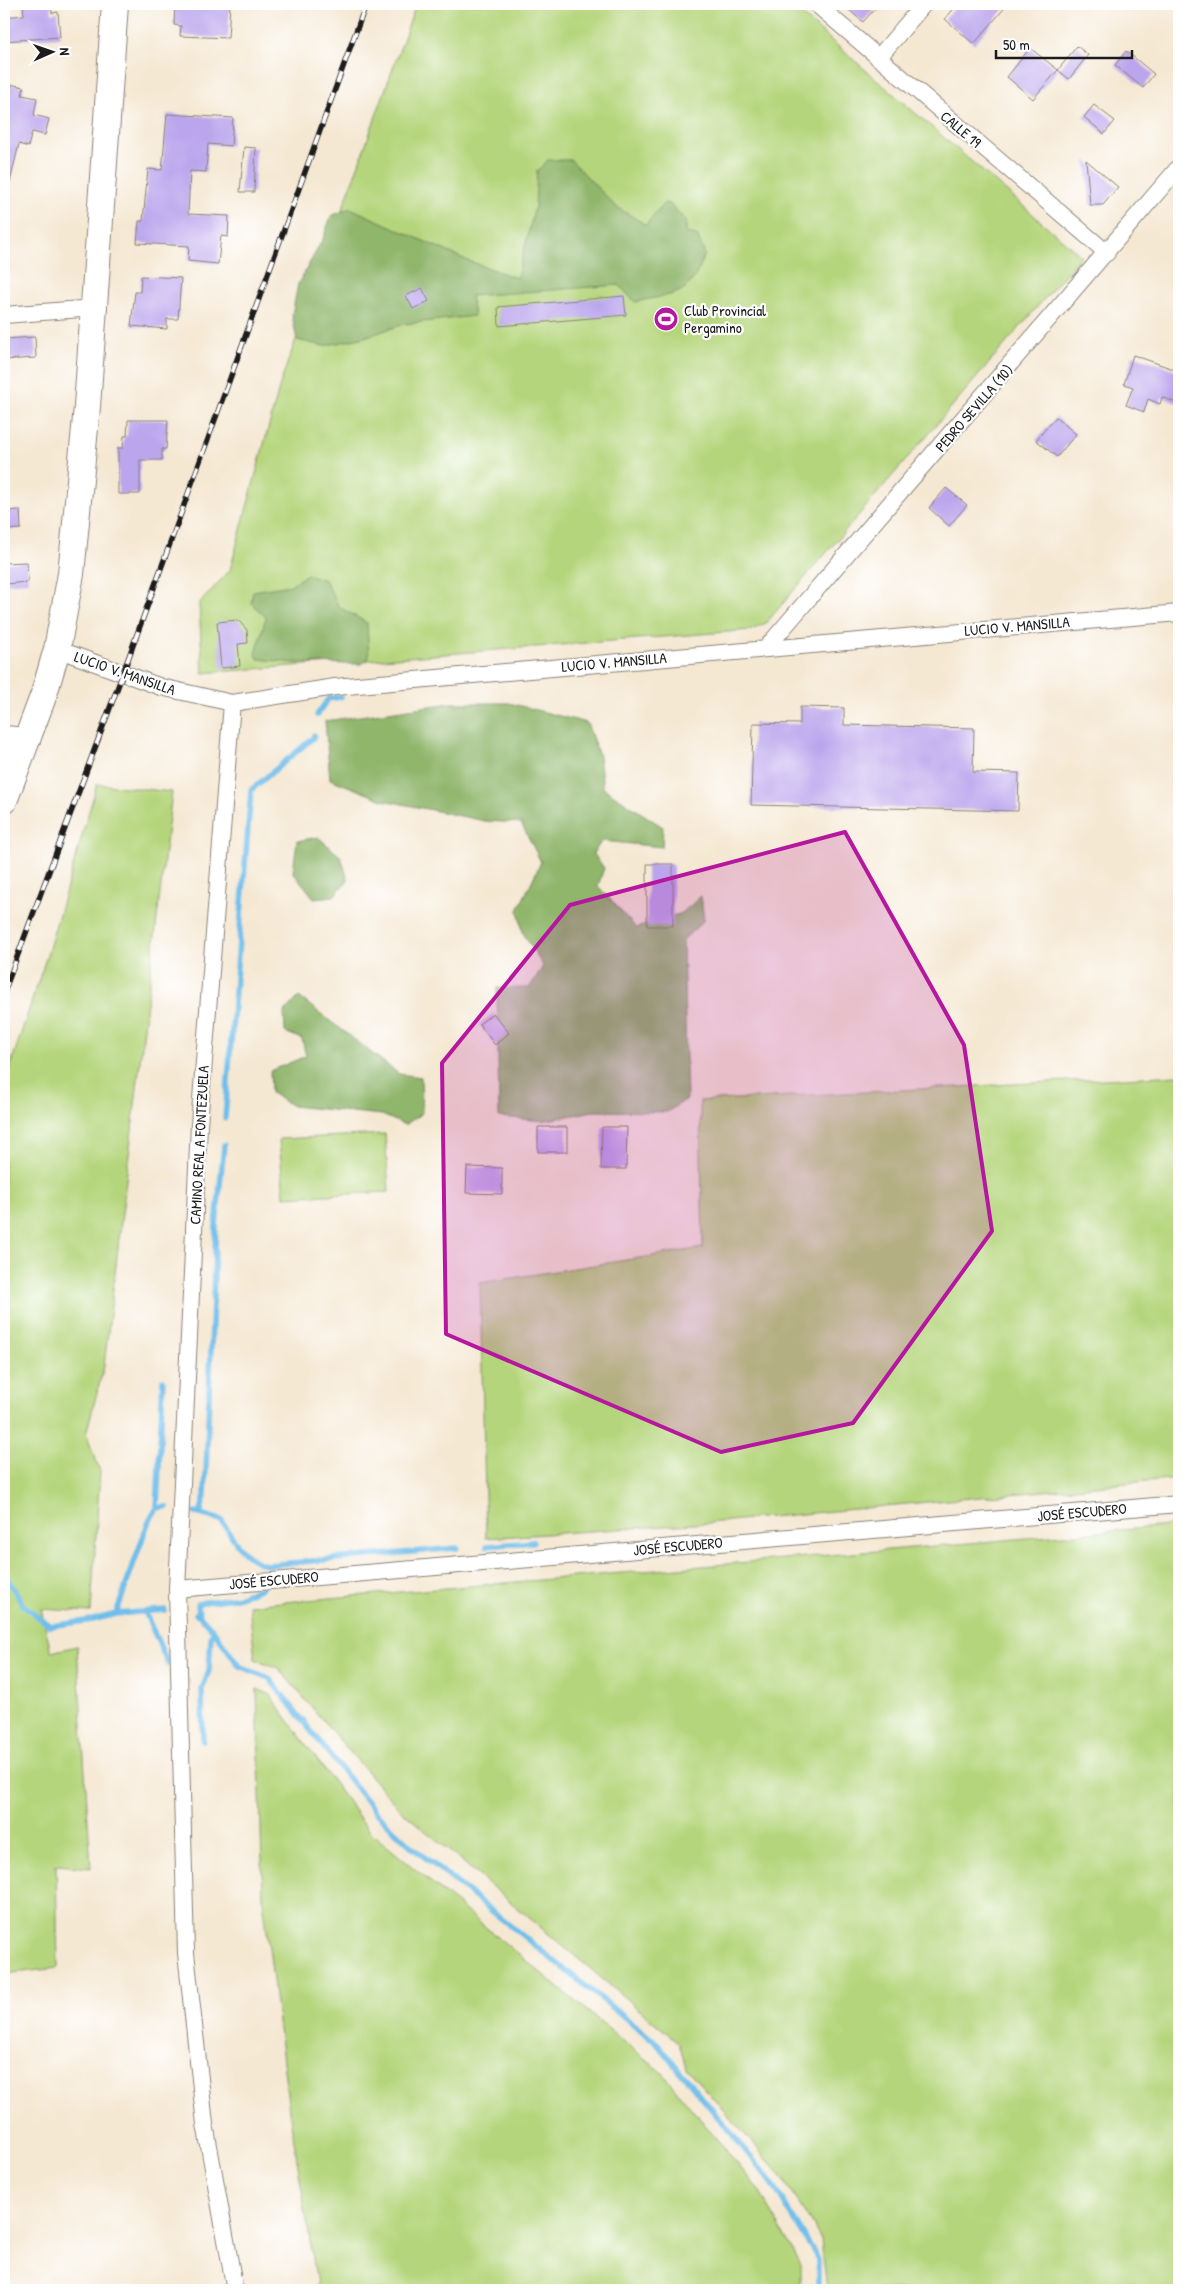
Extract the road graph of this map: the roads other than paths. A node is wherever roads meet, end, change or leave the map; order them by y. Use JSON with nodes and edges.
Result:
{"nodes":[{"id":1,"x":115,"y":4,"type":"edge"},
{"id":2,"x":816,"y":4,"type":"edge"},
{"id":3,"x":924,"y":4,"type":"edge"},
{"id":4,"x":878,"y":58,"type":"junction"},
{"id":5,"x":1179,"y":167,"type":"edge"},
{"id":6,"x":1107,"y":253,"type":"junction"},
{"id":7,"x":94,"y":308,"type":"junction"},
{"id":8,"x":4,"y":315,"type":"edge"},
{"id":9,"x":1179,"y":613,"type":"edge"},
{"id":10,"x":767,"y":648,"type":"junction"},
{"id":11,"x":57,"y":649,"type":"junction"},
{"id":12,"x":232,"y":703,"type":"junction"},
{"id":13,"x":16,"y":739,"type":"edge"},
{"id":14,"x":4,"y":801,"type":"edge"},
{"id":15,"x":1179,"y":1504,"type":"edge"},
{"id":16,"x":177,"y":1589,"type":"junction"},
{"id":17,"x":235,"y":2290,"type":"edge"}],
"edges":[{"from":1,"to":7,"type":"main road"},
{"from":2,"to":4,"type":"street","name":"CALLE 19"},
{"from":3,"to":4,"type":"street"},
{"from":4,"to":6,"type":"street","name":"CALLE 19"},
{"from":5,"to":6,"type":"street","name":"PEDRO SEVILLA (10)"},
{"from":6,"to":10,"type":"street","name":"PEDRO SEVILLA (10)"},
{"from":7,"to":8,"type":"street"},
{"from":7,"to":11,"type":"main road"},
{"from":9,"to":10,"type":"street","name":"LUCIO V. MANSILLA"},
{"from":10,"to":12,"type":"street","name":"LUCIO V. MANSILLA"},
{"from":11,"to":12,"type":"street","name":"LUCIO V. MANSILLA"},
{"from":11,"to":13,"type":"main road"},
{"from":12,"to":16,"type":"street","name":"CAMINO REAL A FONTEZUELA"},
{"from":13,"to":14,"type":"main road"},
{"from":15,"to":16,"type":"street","name":"JOSÉ ESCUDERO"},
{"from":16,"to":17,"type":"street","name":"CAMINO REAL A FONTEZUELA"}]}
